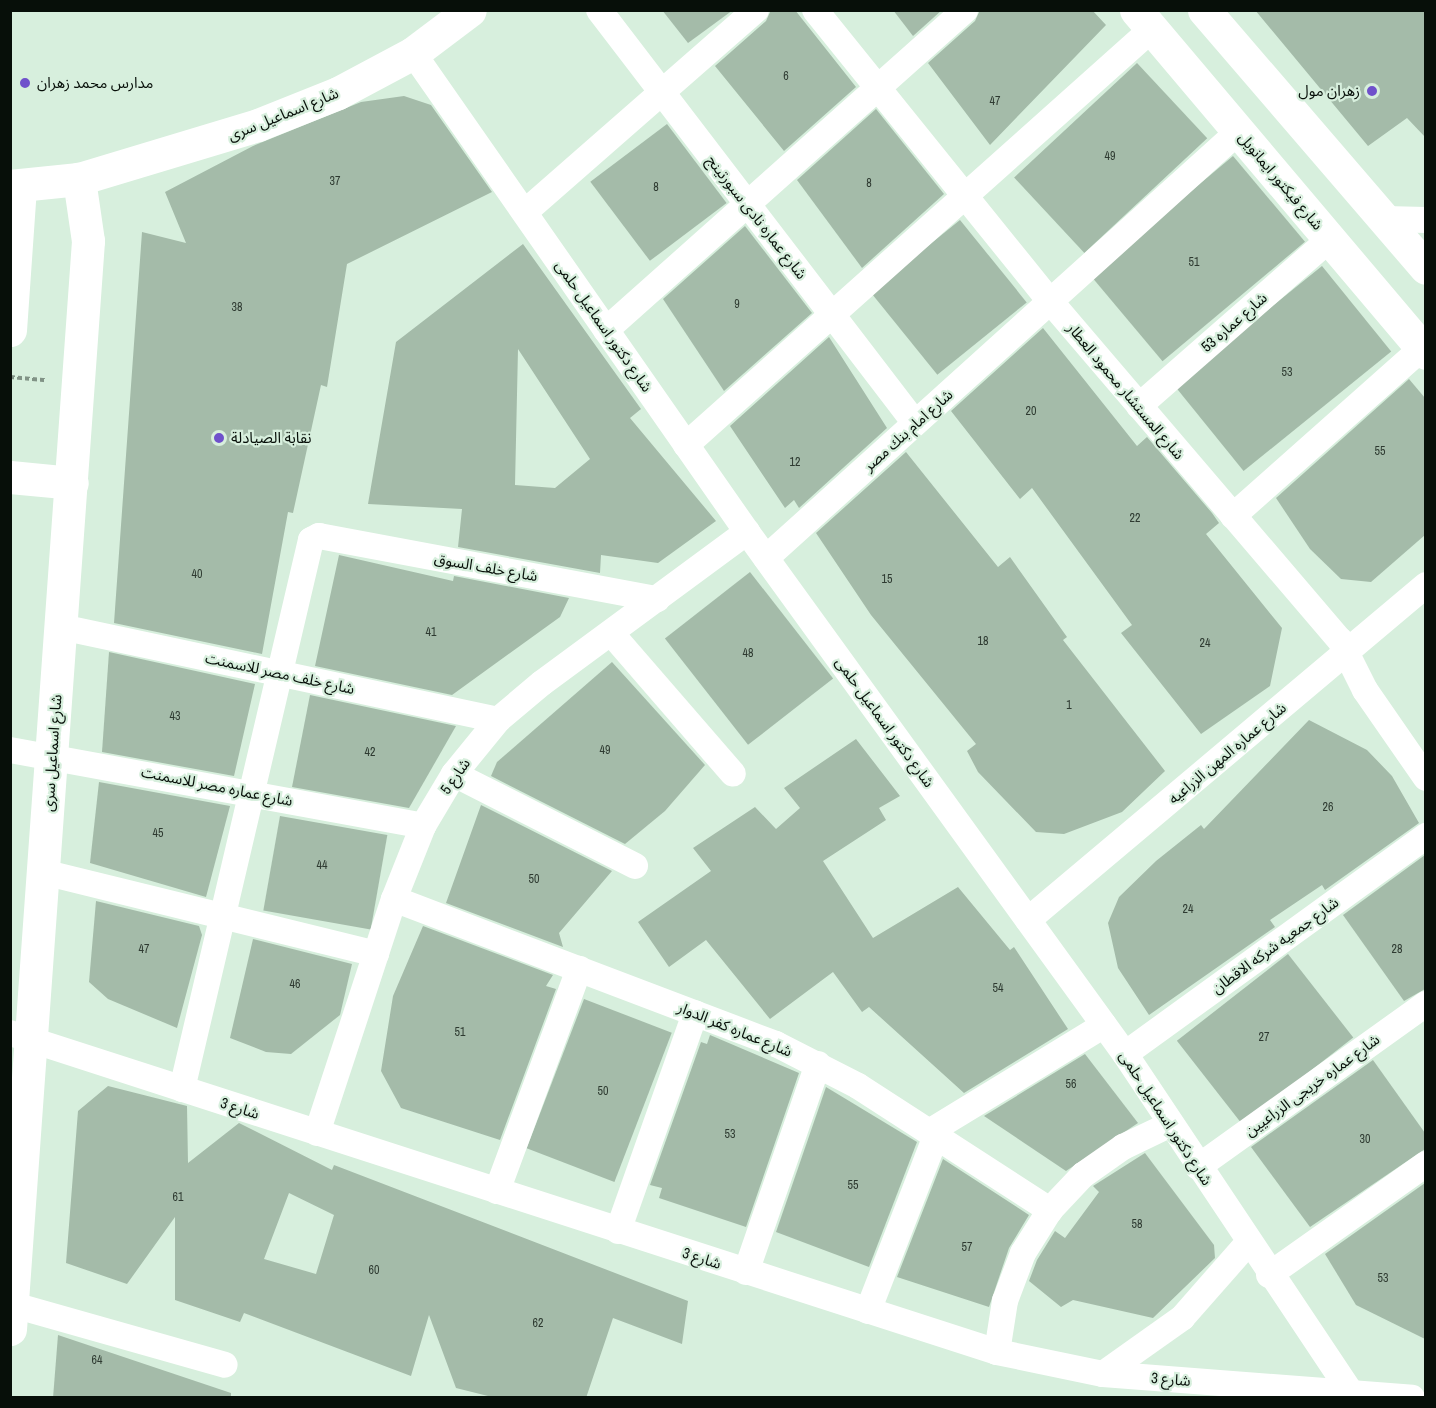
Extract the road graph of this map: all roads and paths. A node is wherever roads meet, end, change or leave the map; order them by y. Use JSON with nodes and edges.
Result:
{"nodes":[{"id":1,"x":470,"y":10,"type":"edge"},
{"id":2,"x":598,"y":10,"type":"edge"},
{"id":3,"x":756,"y":10,"type":"edge"},
{"id":4,"x":815,"y":10,"type":"edge"},
{"id":5,"x":965,"y":10,"type":"edge"},
{"id":6,"x":1204,"y":10,"type":"edge"},
{"id":7,"x":1144,"y":20,"type":"edge"},
{"id":8,"x":413,"y":53,"type":"junction"},
{"id":9,"x":878,"y":88,"type":"junction"},
{"id":10,"x":662,"y":93,"type":"junction"},
{"id":11,"x":1239,"y":131,"type":"junction"},
{"id":12,"x":79,"y":179,"type":"junction"},
{"id":13,"x":15,"y":186,"type":"edge"},
{"id":14,"x":966,"y":196,"type":"junction"},
{"id":15,"x":747,"y":205,"type":"junction"},
{"id":16,"x":525,"y":212,"type":"junction"},
{"id":17,"x":1385,"y":219,"type":"junction"},
{"id":18,"x":1425,"y":220,"type":"edge"},
{"id":19,"x":1330,"y":239,"type":"junction"},
{"id":20,"x":1425,"y":268,"type":"edge"},
{"id":21,"x":1050,"y":301,"type":"junction"},
{"id":22,"x":832,"y":315,"type":"junction"},
{"id":23,"x":10,"y":330,"type":"edge"},
{"id":24,"x":606,"y":330,"type":"junction"},
{"id":25,"x":1424,"y":351,"type":"edge"},
{"id":26,"x":1139,"y":406,"type":"junction"},
{"id":27,"x":915,"y":423,"type":"junction"},
{"id":28,"x":686,"y":445,"type":"junction"},
{"id":29,"x":10,"y":477,"type":"edge"},
{"id":30,"x":72,"y":483,"type":"junction"},
{"id":31,"x":1233,"y":516,"type":"junction"},
{"id":32,"x":747,"y":532,"type":"junction"},
{"id":33,"x":766,"y":558,"type":"junction"},
{"id":34,"x":1425,"y":585,"type":"edge"},
{"id":35,"x":657,"y":599,"type":"junction"},
{"id":36,"x":61,"y":627,"type":"junction"},
{"id":37,"x":611,"y":633,"type":"junction"},
{"id":38,"x":1348,"y":652,"type":"junction"},
{"id":39,"x":278,"y":673,"type":"junction"},
{"id":40,"x":498,"y":720,"type":"junction"},
{"id":41,"x":10,"y":750,"type":"edge"},
{"id":42,"x":52,"y":754,"type":"junction"},
{"id":43,"x":454,"y":774,"type":"junction"},
{"id":44,"x":733,"y":774,"type":"dead end"},
{"id":45,"x":1425,"y":778,"type":"edge"},
{"id":46,"x":250,"y":793,"type":"junction"},
{"id":47,"x":423,"y":826,"type":"junction"},
{"id":48,"x":1425,"y":836,"type":"edge"},
{"id":49,"x":635,"y":866,"type":"dead end"},
{"id":50,"x":43,"y":872,"type":"junction"},
{"id":51,"x":394,"y":899,"type":"junction"},
{"id":52,"x":222,"y":916,"type":"junction"},
{"id":53,"x":1028,"y":920,"type":"junction"},
{"id":54,"x":376,"y":954,"type":"junction"},
{"id":55,"x":579,"y":969,"type":"junction"},
{"id":56,"x":1425,"y":1004,"type":"edge"},
{"id":57,"x":695,"y":1013,"type":"junction"},
{"id":58,"x":1104,"y":1025,"type":"junction"},
{"id":59,"x":21,"y":1036,"type":"edge"},
{"id":60,"x":1125,"y":1054,"type":"junction"},
{"id":61,"x":818,"y":1064,"type":"junction"},
{"id":62,"x":182,"y":1089,"type":"junction"},
{"id":63,"x":1171,"y":1124,"type":"junction"},
{"id":64,"x":317,"y":1133,"type":"junction"},
{"id":65,"x":933,"y":1134,"type":"junction"},
{"id":66,"x":1425,"y":1164,"type":"edge"},
{"id":67,"x":1198,"y":1167,"type":"junction"},
{"id":68,"x":497,"y":1191,"type":"junction"},
{"id":69,"x":1050,"y":1210,"type":"junction"},
{"id":70,"x":618,"y":1231,"type":"junction"},
{"id":71,"x":1248,"y":1243,"type":"junction"},
{"id":72,"x":746,"y":1272,"type":"junction"},
{"id":73,"x":1269,"y":1275,"type":"junction"},
{"id":74,"x":868,"y":1311,"type":"junction"},
{"id":75,"x":11,"y":1312,"type":"edge"},
{"id":76,"x":997,"y":1352,"type":"junction"},
{"id":77,"x":225,"y":1365,"type":"dead end"},
{"id":78,"x":1103,"y":1374,"type":"junction"},
{"id":79,"x":1352,"y":1394,"type":"junction"},
{"id":80,"x":1412,"y":1398,"type":"edge"}],
"edges":[{"from":1,"to":8,"type":"street","name":"شارع اسماعيل سرى"},
{"from":2,"to":10,"type":"street","name":"شارع عماره نادى سبورتينج"},
{"from":3,"to":10,"type":"street"},
{"from":4,"to":9,"type":"street","name":"شارع المستشار محمود العطار"},
{"from":5,"to":9,"type":"street"},
{"from":6,"to":17,"type":"street"},
{"from":7,"to":11,"type":"street","name":"شارع فيكتور ايمانويل"},
{"from":7,"to":14,"type":"street"},
{"from":8,"to":12,"type":"street","name":"شارع اسماعيل سرى"},
{"from":8,"to":16,"type":"street","name":"شارع دكتور اسماعيل حلمى"},
{"from":9,"to":14,"type":"street","name":"شارع المستشار محمود العطار"},
{"from":9,"to":15,"type":"street"},
{"from":10,"to":15,"type":"street","name":"شارع عماره نادى سبورتينج"},
{"from":10,"to":16,"type":"street"},
{"from":11,"to":19,"type":"street","name":"شارع فيكتور ايمانويل"},
{"from":11,"to":21,"type":"street","name":"شارع امام بنك مصر"},
{"from":12,"to":13,"type":"street","name":"شارع اسماعيل سرى"},
{"from":12,"to":30,"type":"street","name":"شارع اسماعيل سرى"},
{"from":13,"to":23,"type":"street","name":"شارع اسماعيل سرى"},
{"from":14,"to":21,"type":"street","name":"شارع المستشار محمود العطار"},
{"from":14,"to":22,"type":"street"},
{"from":15,"to":22,"type":"street","name":"شارع عماره نادى سبورتينج"},
{"from":15,"to":24,"type":"street"},
{"from":16,"to":24,"type":"street","name":"شارع دكتور اسماعيل حلمى"},
{"from":17,"to":18,"type":"street"},
{"from":17,"to":20,"type":"street"},
{"from":19,"to":25,"type":"street","name":"شارع فيكتور ايمانويل"},
{"from":19,"to":26,"type":"street","name":"شارع عماره 53"},
{"from":21,"to":26,"type":"street","name":"شارع المستشار محمود العطار"},
{"from":21,"to":27,"type":"street","name":"شارع امام بنك مصر"},
{"from":22,"to":27,"type":"street","name":"شارع عماره نادى سبورتينج"},
{"from":22,"to":28,"type":"street"},
{"from":24,"to":28,"type":"street","name":"شارع دكتور اسماعيل حلمى"},
{"from":25,"to":31,"type":"street"},
{"from":26,"to":31,"type":"street","name":"شارع المستشار محمود العطار"},
{"from":27,"to":33,"type":"street","name":"شارع امام بنك مصر"},
{"from":28,"to":32,"type":"street","name":"شارع دكتور اسماعيل حلمى"},
{"from":29,"to":30,"type":"street"},
{"from":30,"to":36,"type":"street","name":"شارع اسماعيل سرى"},
{"from":31,"to":38,"type":"street","name":"شارع المستشار محمود العطار"},
{"from":32,"to":33,"type":"street","name":"شارع دكتور اسماعيل حلمى"},
{"from":32,"to":35,"type":"street","name":"شارع 5"},
{"from":33,"to":53,"type":"street","name":"شارع دكتور اسماعيل حلمى"},
{"from":34,"to":38,"type":"street","name":"شارع عماره المهن الزراعيه"},
{"from":35,"to":37,"type":"street","name":"شارع 5"},
{"from":35,"to":39,"type":"street","name":"شارع خلف السوق"},
{"from":36,"to":39,"type":"street","name":"شارع خلف مصر للاسمنت"},
{"from":36,"to":42,"type":"street","name":"شارع اسماعيل سرى"},
{"from":37,"to":40,"type":"street","name":"شارع 5"},
{"from":37,"to":44,"type":"street"},
{"from":38,"to":45,"type":"street","name":"شارع المستشار محمود العطار"},
{"from":38,"to":53,"type":"street","name":"شارع عماره المهن الزراعيه"},
{"from":39,"to":40,"type":"street","name":"شارع خلف مصر للاسمنت"},
{"from":39,"to":46,"type":"street"},
{"from":40,"to":43,"type":"street","name":"شارع 5"},
{"from":41,"to":42,"type":"street","name":"شارع عماره مصر للاسمنت"},
{"from":42,"to":46,"type":"street","name":"شارع عماره مصر للاسمنت"},
{"from":42,"to":50,"type":"street","name":"شارع اسماعيل سرى"},
{"from":43,"to":47,"type":"street","name":"شارع 5"},
{"from":43,"to":49,"type":"street"},
{"from":46,"to":47,"type":"street","name":"شارع عماره مصر للاسمنت"},
{"from":46,"to":52,"type":"street"},
{"from":47,"to":51,"type":"street","name":"شارع 5"},
{"from":48,"to":60,"type":"street","name":"شارع جمعيه شركه الاقطان"},
{"from":50,"to":52,"type":"street"},
{"from":50,"to":59,"type":"street","name":"شارع اسماعيل سرى"},
{"from":51,"to":54,"type":"street","name":"شارع 5"},
{"from":51,"to":55,"type":"street","name":"شارع عماره كفر الدوار"},
{"from":52,"to":54,"type":"street"},
{"from":52,"to":62,"type":"street"},
{"from":53,"to":58,"type":"street","name":"شارع دكتور اسماعيل حلمى"},
{"from":54,"to":64,"type":"street","name":"شارع 5"},
{"from":55,"to":57,"type":"street","name":"شارع عماره كفر الدوار"},
{"from":55,"to":68,"type":"street"},
{"from":56,"to":67,"type":"street","name":"شارع عماره خريجى الزراعيين"},
{"from":57,"to":61,"type":"street","name":"شارع عماره كفر الدوار"},
{"from":57,"to":70,"type":"street"},
{"from":58,"to":60,"type":"street","name":"شارع دكتور اسماعيل حلمى"},
{"from":58,"to":65,"type":"street"},
{"from":59,"to":62,"type":"street","name":"شارع 3"},
{"from":59,"to":75,"type":"street","name":"شارع اسماعيل سرى"},
{"from":60,"to":63,"type":"street","name":"شارع دكتور اسماعيل حلمى"},
{"from":61,"to":65,"type":"street","name":"شارع عماره كفر الدوار"},
{"from":61,"to":72,"type":"street"},
{"from":62,"to":64,"type":"street","name":"شارع 3"},
{"from":63,"to":67,"type":"street","name":"شارع دكتور اسماعيل حلمى"},
{"from":63,"to":69,"type":"street"},
{"from":64,"to":68,"type":"street","name":"شارع 3"},
{"from":65,"to":69,"type":"street","name":"شارع عماره كفر الدوار"},
{"from":65,"to":74,"type":"street"},
{"from":66,"to":73,"type":"street"},
{"from":67,"to":71,"type":"street","name":"شارع دكتور اسماعيل حلمى"},
{"from":68,"to":70,"type":"street","name":"شارع 3"},
{"from":69,"to":76,"type":"street"},
{"from":70,"to":72,"type":"street","name":"شارع 3"},
{"from":71,"to":73,"type":"street","name":"شارع دكتور اسماعيل حلمى"},
{"from":71,"to":78,"type":"street"},
{"from":72,"to":74,"type":"street","name":"شارع 3"},
{"from":73,"to":79,"type":"street","name":"شارع دكتور اسماعيل حلمى"},
{"from":74,"to":76,"type":"street","name":"شارع 3"},
{"from":75,"to":77,"type":"street"},
{"from":76,"to":78,"type":"street","name":"شارع 3"},
{"from":78,"to":79,"type":"street","name":"شارع 3"},
{"from":79,"to":80,"type":"street","name":"شارع 3"}]}
